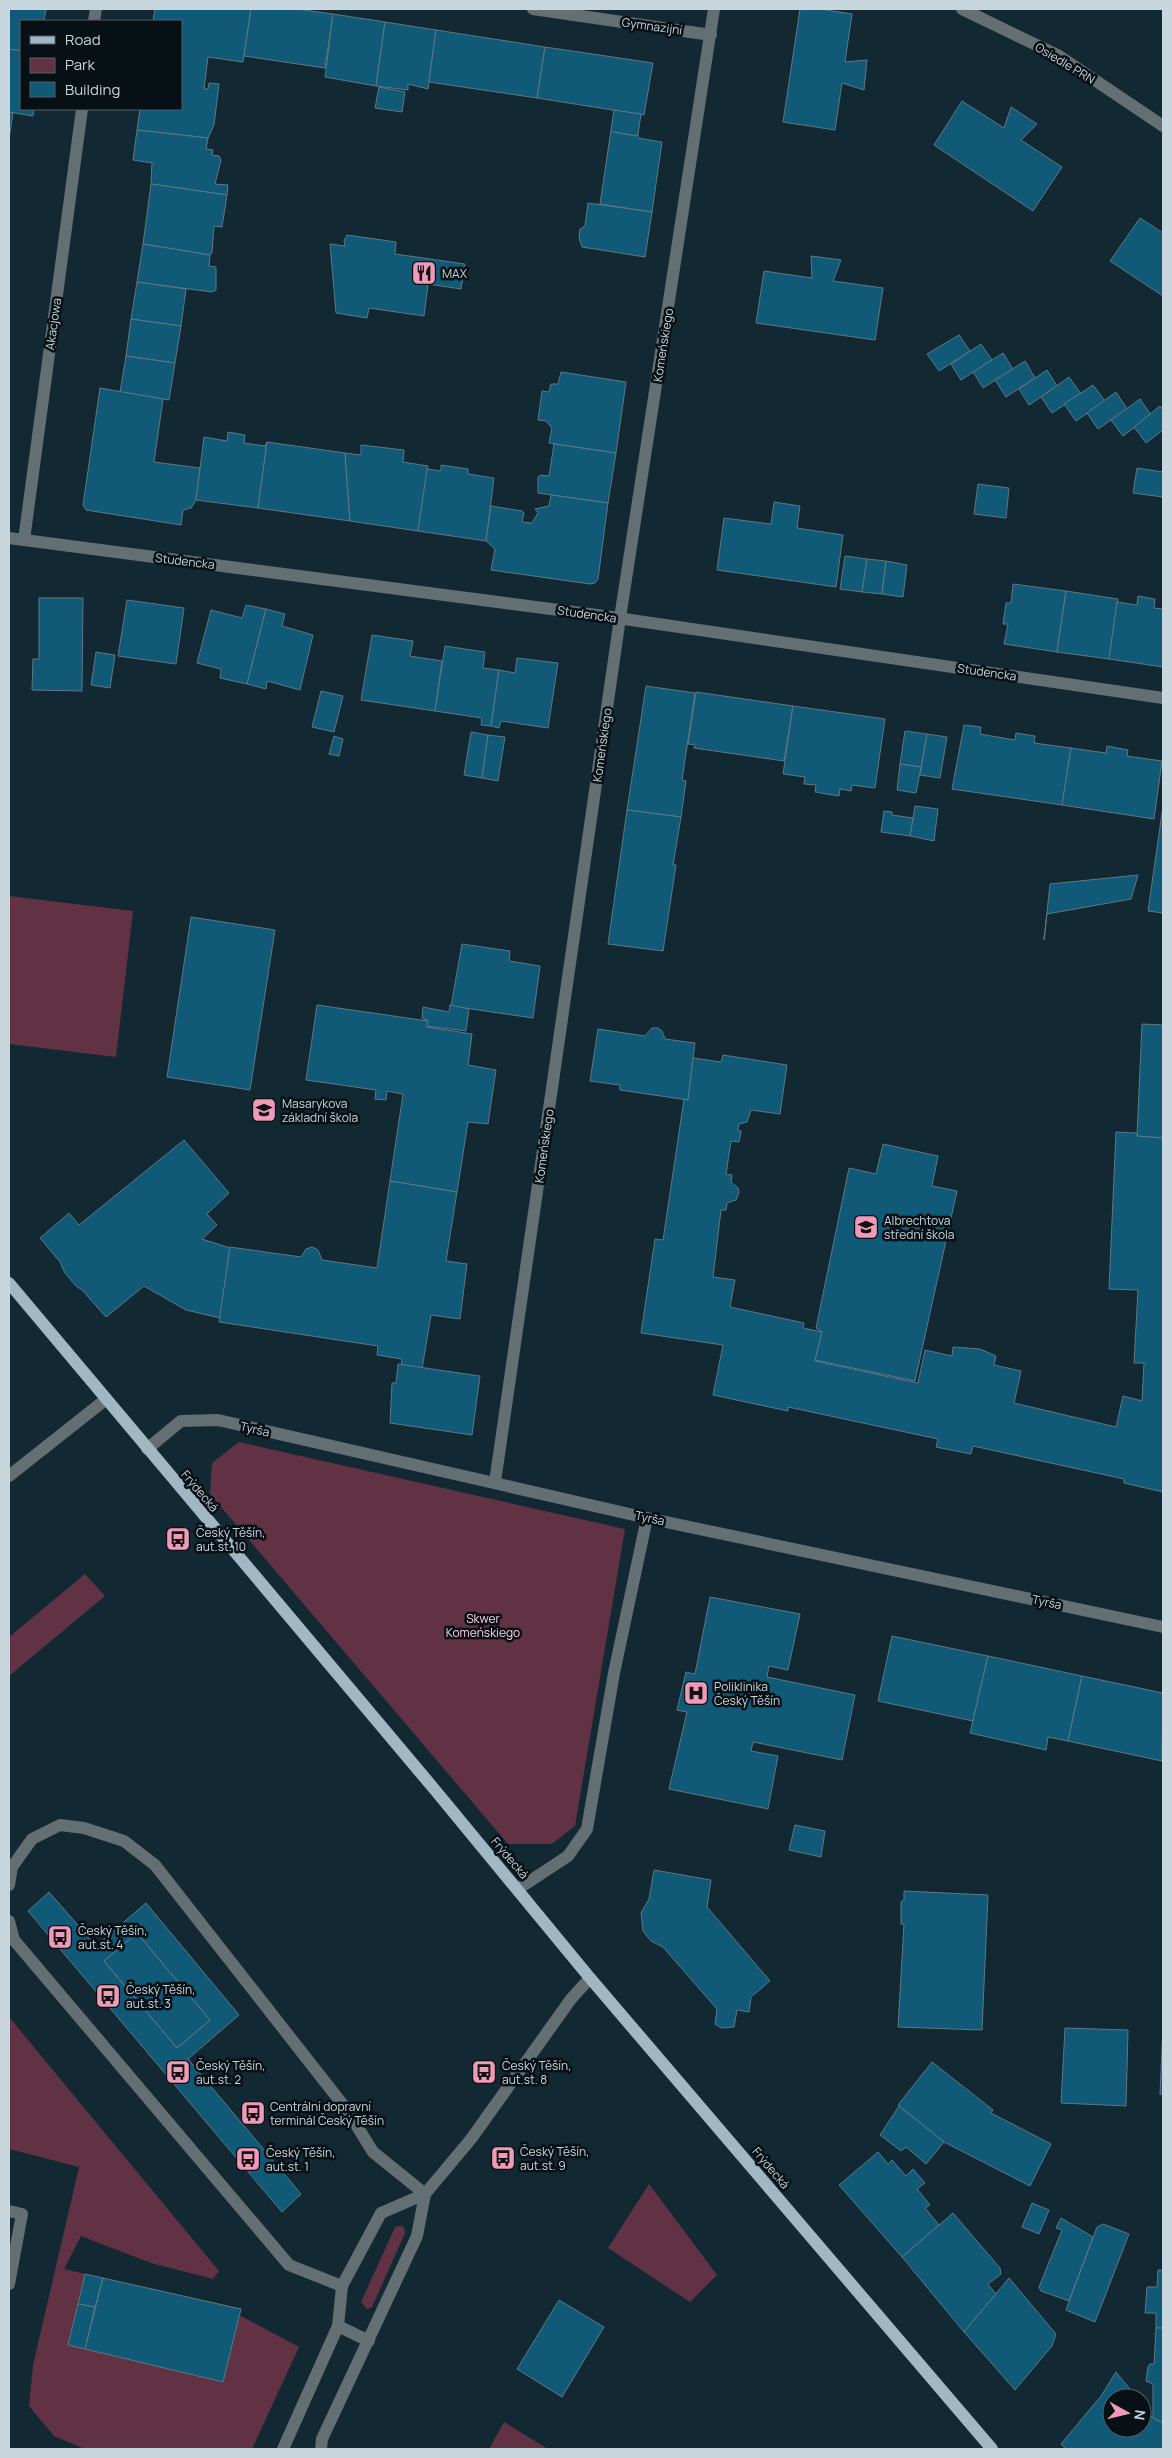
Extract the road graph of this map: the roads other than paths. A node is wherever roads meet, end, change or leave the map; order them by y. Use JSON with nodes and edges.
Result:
{"nodes":[{"id":1,"x":534,"y":9,"type":"edge"},
{"id":2,"x":714,"y":9,"type":"edge"},
{"id":3,"x":962,"y":9,"type":"edge"},
{"id":4,"x":711,"y":35,"type":"junction"},
{"id":5,"x":82,"y":110,"type":"edge"},
{"id":6,"x":1163,"y":126,"type":"edge"},
{"id":7,"x":9,"y":538,"type":"edge"},
{"id":8,"x":24,"y":540,"type":"junction"},
{"id":9,"x":620,"y":618,"type":"junction"},
{"id":10,"x":1163,"y":698,"type":"edge"},
{"id":11,"x":9,"y":1283,"type":"edge"},
{"id":12,"x":106,"y":1400,"type":"junction"},
{"id":13,"x":147,"y":1449,"type":"junction"},
{"id":14,"x":9,"y":1476,"type":"edge"},
{"id":15,"x":495,"y":1482,"type":"junction"},
{"id":16,"x":647,"y":1518,"type":"junction"},
{"id":17,"x":1163,"y":1627,"type":"edge"},
{"id":18,"x":9,"y":1885,"type":"edge"},
{"id":19,"x":518,"y":1889,"type":"junction"},
{"id":20,"x":9,"y":1920,"type":"edge"},
{"id":21,"x":590,"y":1978,"type":"junction"},
{"id":22,"x":425,"y":2194,"type":"junction"},
{"id":23,"x":9,"y":2211,"type":"edge"},
{"id":24,"x":9,"y":2284,"type":"edge"},
{"id":25,"x":342,"y":2286,"type":"junction"},
{"id":26,"x":338,"y":2326,"type":"junction"},
{"id":27,"x":369,"y":2341,"type":"junction"},
{"id":28,"x":283,"y":2449,"type":"edge"},
{"id":29,"x":321,"y":2449,"type":"edge"},
{"id":30,"x":992,"y":2449,"type":"edge"}],
"edges":[{"from":1,"to":4,"type":"street","name":"Gymnazijní"},
{"from":2,"to":4,"type":"street","name":"Komeńskiego"},
{"from":3,"to":6,"type":"street","name":"Osiedle PRN"},
{"from":4,"to":9,"type":"street","name":"Komeńskiego"},
{"from":5,"to":8,"type":"street","name":"Akacjowa"},
{"from":7,"to":8,"type":"street","name":"Studencka"},
{"from":8,"to":9,"type":"street","name":"Studencka"},
{"from":9,"to":10,"type":"street","name":"Studencka"},
{"from":9,"to":15,"type":"street","name":"Komeńskiego"},
{"from":11,"to":12,"type":"main road","name":"Frýdecká"},
{"from":12,"to":13,"type":"main road","name":"Frýdecká"},
{"from":12,"to":14,"type":"street"},
{"from":13,"to":15,"type":"street","name":"Tyrša"},
{"from":13,"to":19,"type":"main road","name":"Frýdecká"},
{"from":15,"to":16,"type":"street","name":"Tyrša"},
{"from":16,"to":17,"type":"street","name":"Tyrša"},
{"from":16,"to":19,"type":"street"},
{"from":18,"to":22,"type":"street"},
{"from":19,"to":21,"type":"main road","name":"Frýdecká"},
{"from":20,"to":25,"type":"street"},
{"from":21,"to":22,"type":"street"},
{"from":21,"to":30,"type":"main road","name":"Frýdecká"},
{"from":22,"to":25,"type":"street"},
{"from":22,"to":27,"type":"street"},
{"from":23,"to":24,"type":"street"},
{"from":25,"to":26,"type":"street"},
{"from":26,"to":27,"type":"street"},
{"from":26,"to":28,"type":"street"},
{"from":27,"to":29,"type":"street"}]}
